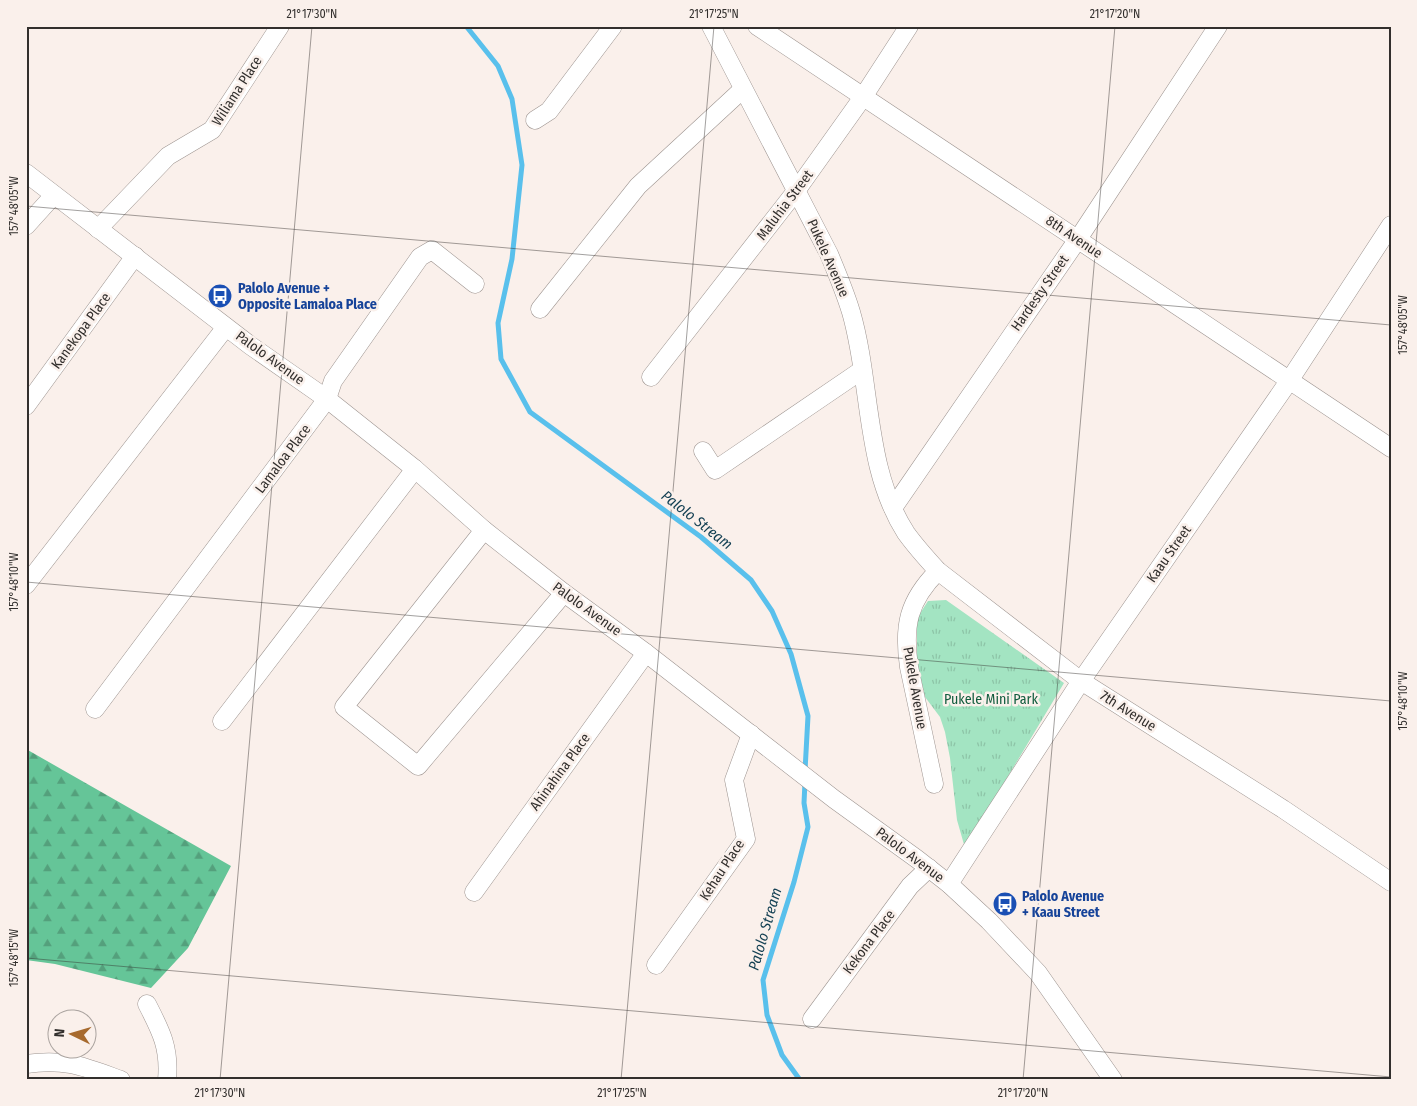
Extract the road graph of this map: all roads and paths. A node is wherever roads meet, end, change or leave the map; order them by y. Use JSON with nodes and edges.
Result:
{"nodes":[{"id":1,"x":280,"y":26,"type":"edge"},
{"id":2,"x":613,"y":26,"type":"edge"},
{"id":3,"x":711,"y":26,"type":"edge"},
{"id":4,"x":757,"y":26,"type":"edge"},
{"id":5,"x":910,"y":26,"type":"edge"},
{"id":6,"x":1218,"y":26,"type":"edge"},
{"id":7,"x":743,"y":89,"type":"junction"},
{"id":8,"x":863,"y":96,"type":"junction"},
{"id":9,"x":536,"y":120,"type":"dead end"},
{"id":10,"x":26,"y":174,"type":"edge"},
{"id":11,"x":796,"y":191,"type":"junction"},
{"id":12,"x":54,"y":194,"type":"junction"},
{"id":13,"x":1391,"y":225,"type":"edge"},
{"id":14,"x":26,"y":226,"type":"edge"},
{"id":15,"x":98,"y":228,"type":"junction"},
{"id":16,"x":1078,"y":239,"type":"junction"},
{"id":17,"x":135,"y":256,"type":"junction"},
{"id":18,"x":475,"y":284,"type":"dead end"},
{"id":19,"x":540,"y":309,"type":"dead end"},
{"id":20,"x":226,"y":327,"type":"junction"},
{"id":21,"x":862,"y":370,"type":"junction"},
{"id":22,"x":651,"y":376,"type":"dead end"},
{"id":23,"x":1290,"y":381,"type":"junction"},
{"id":24,"x":328,"y":399,"type":"junction"},
{"id":25,"x":26,"y":406,"type":"edge"},
{"id":26,"x":1391,"y":448,"type":"edge"},
{"id":27,"x":703,"y":451,"type":"dead end"},
{"id":28,"x":415,"y":469,"type":"junction"},
{"id":29,"x":893,"y":508,"type":"junction"},
{"id":30,"x":484,"y":530,"type":"junction"},
{"id":31,"x":938,"y":571,"type":"junction"},
{"id":32,"x":26,"y":585,"type":"edge"},
{"id":33,"x":564,"y":593,"type":"junction"},
{"id":34,"x":646,"y":653,"type":"junction"},
{"id":35,"x":1081,"y":681,"type":"junction"},
{"id":36,"x":95,"y":709,"type":"dead end"},
{"id":37,"x":222,"y":722,"type":"dead end"},
{"id":38,"x":751,"y":734,"type":"junction"},
{"id":39,"x":934,"y":784,"type":"dead end"},
{"id":40,"x":929,"y":868,"type":"junction"},
{"id":41,"x":1391,"y":882,"type":"edge"},
{"id":42,"x":949,"y":884,"type":"junction"},
{"id":43,"x":474,"y":892,"type":"dead end"},
{"id":44,"x":656,"y":965,"type":"dead end"},
{"id":45,"x":147,"y":1004,"type":"dead end"},
{"id":46,"x":812,"y":1018,"type":"dead end"},
{"id":47,"x":26,"y":1064,"type":"edge"},
{"id":48,"x":121,"y":1080,"type":"edge"},
{"id":49,"x":167,"y":1080,"type":"edge"},
{"id":50,"x":1113,"y":1080,"type":"edge"}],
"edges":[{"from":1,"to":15,"type":"street","name":"Wiliama Place"},
{"from":2,"to":9,"type":"street"},
{"from":3,"to":7,"type":"street","name":"Pukele Avenue"},
{"from":4,"to":8,"type":"street","name":"8th Avenue"},
{"from":5,"to":8,"type":"street","name":"Maluhia Street"},
{"from":6,"to":16,"type":"street","name":"Hardesty Street"},
{"from":7,"to":11,"type":"street","name":"Pukele Avenue"},
{"from":7,"to":19,"type":"street"},
{"from":8,"to":11,"type":"street","name":"Maluhia Street"},
{"from":8,"to":16,"type":"street","name":"8th Avenue"},
{"from":10,"to":12,"type":"street","name":"Palolo Avenue"},
{"from":11,"to":21,"type":"street","name":"Pukele Avenue"},
{"from":11,"to":22,"type":"street","name":"Maluhia Street"},
{"from":12,"to":14,"type":"street"},
{"from":12,"to":15,"type":"street","name":"Palolo Avenue"},
{"from":13,"to":23,"type":"street","name":"Kaau Street"},
{"from":15,"to":17,"type":"street","name":"Palolo Avenue"},
{"from":16,"to":23,"type":"street","name":"8th Avenue"},
{"from":16,"to":29,"type":"street","name":"Hardesty Street"},
{"from":17,"to":20,"type":"street","name":"Palolo Avenue"},
{"from":17,"to":25,"type":"street","name":"Kanekopa Place"},
{"from":18,"to":24,"type":"street","name":"Lamaloa Place"},
{"from":20,"to":24,"type":"street","name":"Palolo Avenue"},
{"from":20,"to":32,"type":"street"},
{"from":21,"to":27,"type":"street"},
{"from":21,"to":29,"type":"street","name":"Pukele Avenue"},
{"from":23,"to":26,"type":"street","name":"8th Avenue"},
{"from":23,"to":35,"type":"street","name":"Kaau Street"},
{"from":24,"to":28,"type":"street","name":"Palolo Avenue"},
{"from":24,"to":36,"type":"street","name":"Lamaloa Place"},
{"from":28,"to":30,"type":"street","name":"Palolo Avenue"},
{"from":28,"to":37,"type":"street"},
{"from":29,"to":31,"type":"street","name":"7th Avenue"},
{"from":30,"to":33,"type":"street","name":"Palolo Avenue"},
{"from":30,"to":33,"type":"street"},
{"from":31,"to":35,"type":"street","name":"7th Avenue"},
{"from":31,"to":39,"type":"street","name":"Pukele Avenue"},
{"from":33,"to":34,"type":"street","name":"Palolo Avenue"},
{"from":34,"to":38,"type":"street","name":"Palolo Avenue"},
{"from":34,"to":43,"type":"street","name":"Ahinahina Place"},
{"from":35,"to":41,"type":"street","name":"7th Avenue"},
{"from":35,"to":42,"type":"street","name":"Kaau Street"},
{"from":38,"to":40,"type":"street","name":"Palolo Avenue"},
{"from":38,"to":44,"type":"street","name":"Kehau Place"},
{"from":40,"to":42,"type":"street","name":"Palolo Avenue"},
{"from":40,"to":46,"type":"street","name":"Kekona Place"},
{"from":42,"to":50,"type":"street","name":"Palolo Avenue"},
{"from":45,"to":49,"type":"street"},
{"from":47,"to":48,"type":"street"}]}
